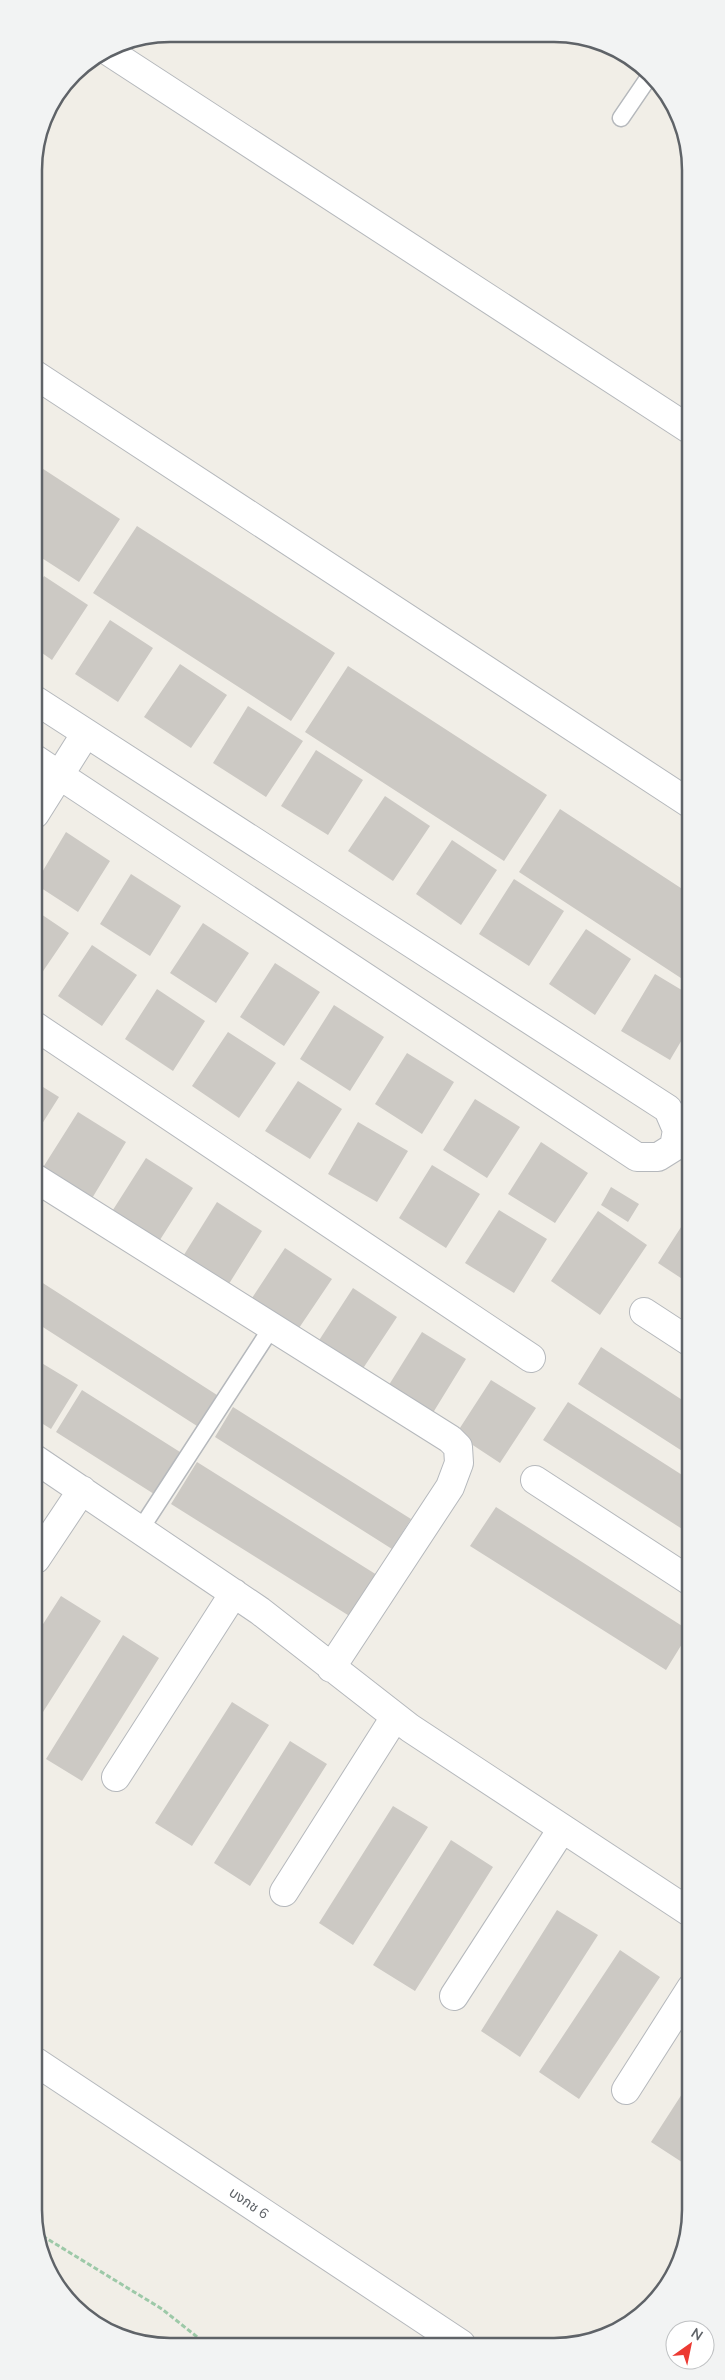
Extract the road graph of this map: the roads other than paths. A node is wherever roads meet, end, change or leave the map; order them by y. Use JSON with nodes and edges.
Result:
{"nodes":[{"id":1,"x":115,"y":56,"type":"edge"},
{"id":2,"x":646,"y":81,"type":"edge"},
{"id":3,"x":621,"y":118,"type":"dead end"},
{"id":4,"x":43,"y":380,"type":"edge"},
{"id":5,"x":682,"y":424,"type":"edge"},
{"id":6,"x":43,"y":712,"type":"edge"},
{"id":7,"x":86,"y":733,"type":"junction"},
{"id":8,"x":43,"y":765,"type":"edge"},
{"id":9,"x":60,"y":775,"type":"junction"},
{"id":10,"x":682,"y":798,"type":"edge"},
{"id":11,"x":43,"y":802,"type":"edge"},
{"id":12,"x":43,"y":1031,"type":"edge"},
{"id":13,"x":43,"y":1183,"type":"edge"},
{"id":14,"x":644,"y":1312,"type":"dead end"},
{"id":15,"x":272,"y":1327,"type":"junction"},
{"id":16,"x":682,"y":1337,"type":"edge"},
{"id":17,"x":531,"y":1358,"type":"dead end"},
{"id":18,"x":42,"y":1463,"type":"edge"},
{"id":19,"x":535,"y":1480,"type":"dead end"},
{"id":20,"x":82,"y":1490,"type":"junction"},
{"id":21,"x":140,"y":1530,"type":"junction"},
{"id":22,"x":42,"y":1550,"type":"edge"},
{"id":23,"x":682,"y":1576,"type":"edge"},
{"id":24,"x":234,"y":1593,"type":"junction"},
{"id":25,"x":331,"y":1668,"type":"junction"},
{"id":26,"x":395,"y":1717,"type":"junction"},
{"id":27,"x":116,"y":1777,"type":"dead end"},
{"id":28,"x":562,"y":1829,"type":"junction"},
{"id":29,"x":284,"y":1892,"type":"dead end"},
{"id":30,"x":682,"y":1899,"type":"edge"},
{"id":31,"x":454,"y":1996,"type":"dead end"},
{"id":32,"x":682,"y":2002,"type":"edge"},
{"id":33,"x":42,"y":2066,"type":"edge"},
{"id":34,"x":626,"y":2090,"type":"dead end"},
{"id":35,"x":452,"y":2338,"type":"edge"}],
"edges":[{"from":1,"to":5,"type":"street"},
{"from":2,"to":3,"type":"lane"},
{"from":4,"to":10,"type":"street"},
{"from":6,"to":7,"type":"street"},
{"from":7,"to":9,"type":"street"},
{"from":7,"to":9,"type":"street"},
{"from":8,"to":9,"type":"street"},
{"from":9,"to":11,"type":"street"},
{"from":12,"to":17,"type":"street"},
{"from":13,"to":15,"type":"street"},
{"from":14,"to":16,"type":"street"},
{"from":15,"to":21,"type":"lane"},
{"from":15,"to":25,"type":"street"},
{"from":18,"to":20,"type":"street"},
{"from":19,"to":23,"type":"street"},
{"from":20,"to":21,"type":"street"},
{"from":20,"to":22,"type":"street"},
{"from":21,"to":24,"type":"street"},
{"from":24,"to":25,"type":"street"},
{"from":24,"to":27,"type":"street"},
{"from":25,"to":26,"type":"street"},
{"from":26,"to":28,"type":"street"},
{"from":26,"to":29,"type":"street"},
{"from":28,"to":30,"type":"street"},
{"from":28,"to":31,"type":"street"},
{"from":32,"to":34,"type":"street"},
{"from":33,"to":35,"type":"street","name":"บงกช 6"}]}
